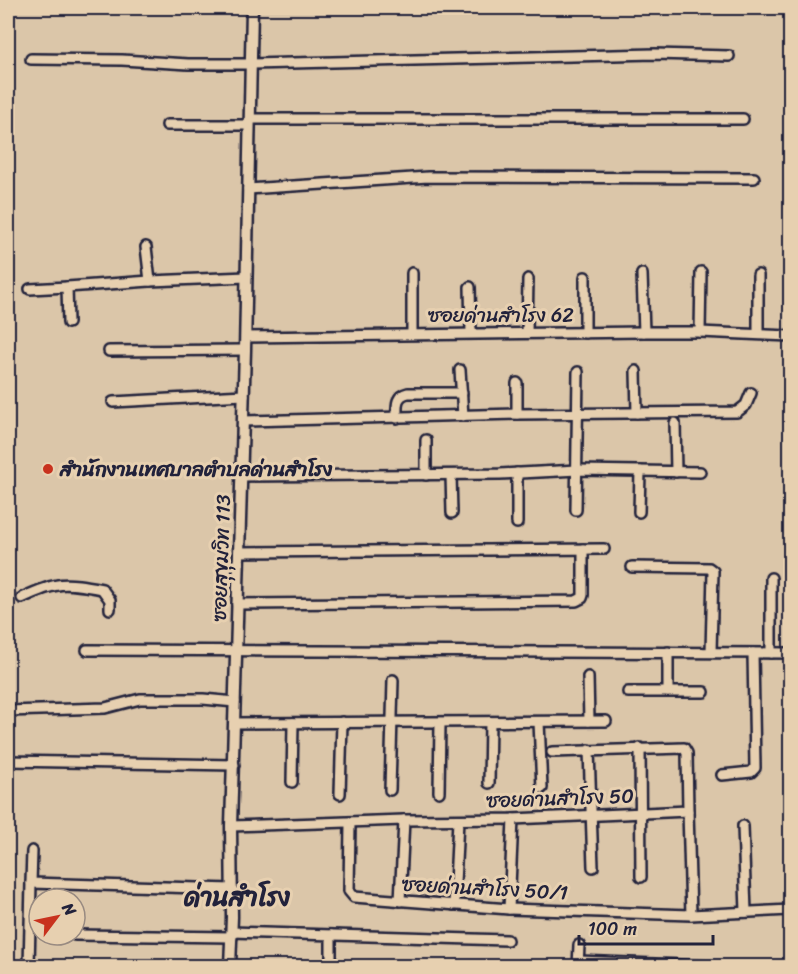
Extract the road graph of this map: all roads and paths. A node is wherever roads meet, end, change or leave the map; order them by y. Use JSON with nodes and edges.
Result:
{"nodes":[{"id":1,"x":252,"y":8,"type":"edge"},
{"id":2,"x":729,"y":57,"type":"dead end"},
{"id":3,"x":31,"y":59,"type":"dead end"},
{"id":4,"x":251,"y":64,"type":"junction"},
{"id":5,"x":743,"y":119,"type":"dead end"},
{"id":6,"x":250,"y":122,"type":"junction"},
{"id":7,"x":167,"y":125,"type":"dead end"},
{"id":8,"x":754,"y":178,"type":"dead end"},
{"id":9,"x":248,"y":189,"type":"junction"},
{"id":10,"x":146,"y":247,"type":"dead end"},
{"id":11,"x":701,"y":272,"type":"dead end"},
{"id":12,"x":412,"y":273,"type":"dead end"},
{"id":13,"x":642,"y":274,"type":"dead end"},
{"id":14,"x":758,"y":275,"type":"dead end"},
{"id":15,"x":247,"y":277,"type":"junction"},
{"id":16,"x":585,"y":277,"type":"dead end"},
{"id":17,"x":528,"y":279,"type":"dead end"},
{"id":18,"x":150,"y":280,"type":"junction"},
{"id":19,"x":68,"y":287,"type":"junction"},
{"id":20,"x":470,"y":287,"type":"dead end"},
{"id":21,"x":30,"y":289,"type":"dead end"},
{"id":22,"x":68,"y":323,"type":"dead end"},
{"id":23,"x":644,"y":332,"type":"junction"},
{"id":24,"x":700,"y":332,"type":"junction"},
{"id":25,"x":471,"y":333,"type":"junction"},
{"id":26,"x":528,"y":333,"type":"junction"},
{"id":27,"x":585,"y":333,"type":"junction"},
{"id":28,"x":412,"y":334,"type":"junction"},
{"id":29,"x":758,"y":334,"type":"junction"},
{"id":30,"x":790,"y":336,"type":"edge"},
{"id":31,"x":246,"y":337,"type":"junction"},
{"id":32,"x":245,"y":350,"type":"junction"},
{"id":33,"x":109,"y":351,"type":"dead end"},
{"id":34,"x":460,"y":370,"type":"dead end"},
{"id":35,"x":636,"y":371,"type":"dead end"},
{"id":36,"x":578,"y":372,"type":"dead end"},
{"id":37,"x":517,"y":383,"type":"dead end"},
{"id":38,"x":462,"y":393,"type":"junction"},
{"id":39,"x":751,"y":393,"type":"dead end"},
{"id":40,"x":244,"y":395,"type":"junction"},
{"id":41,"x":113,"y":402,"type":"dead end"},
{"id":42,"x":637,"y":413,"type":"junction"},
{"id":43,"x":517,"y":414,"type":"junction"},
{"id":44,"x":578,"y":415,"type":"junction"},
{"id":45,"x":464,"y":416,"type":"junction"},
{"id":46,"x":397,"y":418,"type":"junction"},
{"id":47,"x":243,"y":421,"type":"junction"},
{"id":48,"x":675,"y":423,"type":"dead end"},
{"id":49,"x":426,"y":440,"type":"dead end"},
{"id":50,"x":578,"y":470,"type":"junction"},
{"id":51,"x":640,"y":471,"type":"junction"},
{"id":52,"x":676,"y":472,"type":"junction"},
{"id":53,"x":700,"y":472,"type":"dead end"},
{"id":54,"x":517,"y":473,"type":"junction"},
{"id":55,"x":426,"y":475,"type":"junction"},
{"id":56,"x":451,"y":475,"type":"junction"},
{"id":57,"x":242,"y":476,"type":"junction"},
{"id":58,"x":576,"y":510,"type":"dead end"},
{"id":59,"x":452,"y":513,"type":"dead end"},
{"id":60,"x":639,"y":513,"type":"dead end"},
{"id":61,"x":517,"y":523,"type":"dead end"},
{"id":62,"x":583,"y":549,"type":"junction"},
{"id":63,"x":604,"y":549,"type":"dead end"},
{"id":64,"x":239,"y":552,"type":"junction"},
{"id":65,"x":632,"y":567,"type":"dead end"},
{"id":66,"x":771,"y":578,"type":"dead end"},
{"id":67,"x":22,"y":598,"type":"dead end"},
{"id":68,"x":237,"y":604,"type":"junction"},
{"id":69,"x":110,"y":609,"type":"dead end"},
{"id":70,"x":87,"y":650,"type":"dead end"},
{"id":71,"x":237,"y":650,"type":"junction"},
{"id":72,"x":668,"y":652,"type":"junction"},
{"id":73,"x":711,"y":652,"type":"junction"},
{"id":74,"x":753,"y":653,"type":"junction"},
{"id":75,"x":771,"y":653,"type":"junction"},
{"id":76,"x":790,"y":653,"type":"edge"},
{"id":77,"x":588,"y":677,"type":"dead end"},
{"id":78,"x":393,"y":680,"type":"dead end"},
{"id":79,"x":628,"y":692,"type":"dead end"},
{"id":80,"x":668,"y":692,"type":"junction"},
{"id":81,"x":704,"y":692,"type":"dead end"},
{"id":82,"x":235,"y":702,"type":"junction"},
{"id":83,"x":8,"y":711,"type":"edge"},
{"id":84,"x":589,"y":721,"type":"junction"},
{"id":85,"x":606,"y":721,"type":"dead end"},
{"id":86,"x":342,"y":722,"type":"junction"},
{"id":87,"x":390,"y":722,"type":"junction"},
{"id":88,"x":490,"y":722,"type":"junction"},
{"id":89,"x":539,"y":722,"type":"junction"},
{"id":90,"x":234,"y":723,"type":"junction"},
{"id":91,"x":292,"y":723,"type":"junction"},
{"id":92,"x":440,"y":723,"type":"junction"},
{"id":93,"x":640,"y":748,"type":"junction"},
{"id":94,"x":589,"y":750,"type":"junction"},
{"id":95,"x":552,"y":752,"type":"dead end"},
{"id":96,"x":8,"y":760,"type":"edge"},
{"id":97,"x":234,"y":765,"type":"junction"},
{"id":98,"x":722,"y":775,"type":"dead end"},
{"id":99,"x":292,"y":782,"type":"dead end"},
{"id":100,"x":489,"y":783,"type":"dead end"},
{"id":101,"x":542,"y":788,"type":"dead end"},
{"id":102,"x":390,"y":790,"type":"dead end"},
{"id":103,"x":439,"y":792,"type":"dead end"},
{"id":104,"x":340,"y":794,"type":"dead end"},
{"id":105,"x":688,"y":811,"type":"junction"},
{"id":106,"x":641,"y":813,"type":"junction"},
{"id":107,"x":591,"y":814,"type":"junction"},
{"id":108,"x":458,"y":819,"type":"junction"},
{"id":109,"x":513,"y":819,"type":"junction"},
{"id":110,"x":404,"y":820,"type":"junction"},
{"id":111,"x":350,"y":823,"type":"junction"},
{"id":112,"x":231,"y":826,"type":"junction"},
{"id":113,"x":743,"y":826,"type":"dead end"},
{"id":114,"x":32,"y":851,"type":"dead end"},
{"id":115,"x":593,"y":867,"type":"dead end"},
{"id":116,"x":641,"y":877,"type":"dead end"},
{"id":117,"x":31,"y":884,"type":"junction"},
{"id":118,"x":31,"y":887,"type":"edge"},
{"id":119,"x":232,"y":888,"type":"junction"},
{"id":120,"x":400,"y":901,"type":"junction"},
{"id":121,"x":454,"y":905,"type":"junction"},
{"id":122,"x":509,"y":909,"type":"junction"},
{"id":123,"x":790,"y":910,"type":"edge"},
{"id":124,"x":746,"y":912,"type":"junction"},
{"id":125,"x":691,"y":915,"type":"junction"},
{"id":126,"x":232,"y":934,"type":"junction"},
{"id":127,"x":87,"y":935,"type":"edge"},
{"id":128,"x":331,"y":935,"type":"junction"},
{"id":129,"x":507,"y":940,"type":"dead end"},
{"id":130,"x":579,"y":945,"type":"dead end"},
{"id":131,"x":32,"y":947,"type":"edge"},
{"id":132,"x":578,"y":964,"type":"edge"},
{"id":133,"x":29,"y":966,"type":"edge"},
{"id":134,"x":230,"y":966,"type":"edge"},
{"id":135,"x":331,"y":966,"type":"edge"},
{"id":136,"x":706,"y":966,"type":"edge"}],
"edges":[{"from":1,"to":4,"type":"main road","name":"ซอยสุขุมวิท 113"},
{"from":2,"to":4,"type":"street"},
{"from":3,"to":4,"type":"street"},
{"from":4,"to":6,"type":"main road","name":"ซอยสุขุมวิท 113"},
{"from":5,"to":6,"type":"street"},
{"from":6,"to":7,"type":"street"},
{"from":6,"to":9,"type":"main road","name":"ซอยสุขุมวิท 113"},
{"from":8,"to":9,"type":"street"},
{"from":9,"to":15,"type":"main road","name":"ซอยสุขุมวิท 113"},
{"from":10,"to":18,"type":"street"},
{"from":11,"to":24,"type":"street"},
{"from":12,"to":28,"type":"street"},
{"from":13,"to":23,"type":"street"},
{"from":14,"to":29,"type":"street"},
{"from":15,"to":18,"type":"street"},
{"from":15,"to":31,"type":"main road","name":"ซอยสุขุมวิท 113"},
{"from":16,"to":27,"type":"street"},
{"from":17,"to":26,"type":"street"},
{"from":18,"to":19,"type":"street"},
{"from":19,"to":21,"type":"street"},
{"from":19,"to":22,"type":"street"},
{"from":20,"to":25,"type":"street"},
{"from":23,"to":24,"type":"street","name":"ซอยด่านสำโรง 62"},
{"from":23,"to":27,"type":"street","name":"ซอยด่านสำโรง 62"},
{"from":24,"to":29,"type":"street","name":"ซอยด่านสำโรง 62"},
{"from":25,"to":26,"type":"street","name":"ซอยด่านสำโรง 62"},
{"from":25,"to":28,"type":"street","name":"ซอยด่านสำโรง 62"},
{"from":26,"to":27,"type":"street","name":"ซอยด่านสำโรง 62"},
{"from":28,"to":31,"type":"street","name":"ซอยด่านสำโรง 62"},
{"from":29,"to":30,"type":"street","name":"ซอยด่านสำโรง 62"},
{"from":31,"to":32,"type":"main road","name":"ซอยสุขุมวิท 113"},
{"from":32,"to":33,"type":"street"},
{"from":32,"to":40,"type":"main road","name":"ซอยสุขุมวิท 113"},
{"from":34,"to":38,"type":"street"},
{"from":35,"to":42,"type":"street"},
{"from":36,"to":44,"type":"street"},
{"from":37,"to":43,"type":"street"},
{"from":38,"to":45,"type":"street"},
{"from":38,"to":46,"type":"street"},
{"from":39,"to":42,"type":"street"},
{"from":40,"to":41,"type":"street"},
{"from":40,"to":47,"type":"main road","name":"ซอยสุขุมวิท 113"},
{"from":42,"to":44,"type":"street"},
{"from":43,"to":44,"type":"street"},
{"from":43,"to":45,"type":"street"},
{"from":44,"to":50,"type":"street"},
{"from":45,"to":46,"type":"street"},
{"from":46,"to":47,"type":"street"},
{"from":47,"to":57,"type":"main road","name":"ซอยสุขุมวิท 113"},
{"from":48,"to":52,"type":"street"},
{"from":49,"to":55,"type":"street"},
{"from":50,"to":51,"type":"street"},
{"from":50,"to":54,"type":"street"},
{"from":50,"to":58,"type":"street"},
{"from":51,"to":52,"type":"street"},
{"from":51,"to":60,"type":"street"},
{"from":52,"to":53,"type":"street"},
{"from":54,"to":56,"type":"street"},
{"from":54,"to":61,"type":"street"},
{"from":55,"to":56,"type":"street"},
{"from":55,"to":57,"type":"street"},
{"from":56,"to":59,"type":"street"},
{"from":57,"to":64,"type":"main road","name":"ซอยสุขุมวิท 113"},
{"from":62,"to":63,"type":"street"},
{"from":62,"to":64,"type":"street"},
{"from":62,"to":68,"type":"street"},
{"from":64,"to":68,"type":"main road","name":"ซอยสุขุมวิท 113"},
{"from":65,"to":73,"type":"street"},
{"from":66,"to":75,"type":"street"},
{"from":67,"to":69,"type":"street"},
{"from":68,"to":71,"type":"main road","name":"ซอยสุขุมวิท 113"},
{"from":70,"to":71,"type":"street"},
{"from":71,"to":72,"type":"street"},
{"from":71,"to":82,"type":"main road","name":"ซอยสุขุมวิท 113"},
{"from":72,"to":73,"type":"street"},
{"from":72,"to":80,"type":"street"},
{"from":73,"to":74,"type":"street"},
{"from":74,"to":75,"type":"street"},
{"from":74,"to":98,"type":"street"},
{"from":75,"to":76,"type":"street"},
{"from":77,"to":84,"type":"street"},
{"from":78,"to":87,"type":"street"},
{"from":79,"to":80,"type":"street"},
{"from":80,"to":81,"type":"street"},
{"from":82,"to":83,"type":"street"},
{"from":82,"to":90,"type":"main road","name":"ซอยสุขุมวิท 113"},
{"from":84,"to":85,"type":"street"},
{"from":84,"to":89,"type":"street"},
{"from":86,"to":87,"type":"street"},
{"from":86,"to":91,"type":"street"},
{"from":86,"to":104,"type":"street"},
{"from":87,"to":92,"type":"street"},
{"from":87,"to":102,"type":"street"},
{"from":88,"to":89,"type":"street"},
{"from":88,"to":92,"type":"street"},
{"from":88,"to":100,"type":"street"},
{"from":89,"to":101,"type":"street"},
{"from":90,"to":91,"type":"street"},
{"from":90,"to":97,"type":"main road","name":"ซอยสุขุมวิท 113"},
{"from":91,"to":99,"type":"street"},
{"from":92,"to":103,"type":"street"},
{"from":93,"to":94,"type":"street"},
{"from":93,"to":105,"type":"street"},
{"from":93,"to":106,"type":"street"},
{"from":94,"to":95,"type":"street"},
{"from":94,"to":107,"type":"street"},
{"from":96,"to":97,"type":"street"},
{"from":97,"to":112,"type":"main road","name":"ซอยสุขุมวิท 113"},
{"from":105,"to":106,"type":"street","name":"ซอยด่านสำโรง 50"},
{"from":105,"to":125,"type":"street"},
{"from":106,"to":107,"type":"street","name":"ซอยด่านสำโรง 50"},
{"from":106,"to":116,"type":"street"},
{"from":107,"to":109,"type":"street","name":"ซอยด่านสำโรง 50"},
{"from":107,"to":115,"type":"street"},
{"from":108,"to":109,"type":"street","name":"ซอยด่านสำโรง 50"},
{"from":108,"to":110,"type":"street","name":"ซอยด่านสำโรง 50"},
{"from":108,"to":121,"type":"street"},
{"from":109,"to":122,"type":"street"},
{"from":110,"to":111,"type":"street","name":"ซอยด่านสำโรง 50"},
{"from":110,"to":120,"type":"street"},
{"from":111,"to":112,"type":"street","name":"ซอยด่านสำโรง 50"},
{"from":111,"to":120,"type":"street","name":"ซอยด่านสำโรง 50/1"},
{"from":112,"to":119,"type":"main road","name":"ซอยสุขุมวิท 113"},
{"from":113,"to":124,"type":"street"},
{"from":114,"to":117,"type":"street"},
{"from":117,"to":118,"type":"street"},
{"from":117,"to":119,"type":"street"},
{"from":119,"to":126,"type":"main road","name":"ซอยสุขุมวิท 113"},
{"from":120,"to":121,"type":"street","name":"ซอยด่านสำโรง 50/1"},
{"from":121,"to":122,"type":"street","name":"ซอยด่านสำโรง 50/1"},
{"from":122,"to":125,"type":"street","name":"ซอยด่านสำโรง 50/1"},
{"from":123,"to":124,"type":"street"},
{"from":124,"to":125,"type":"street"},
{"from":126,"to":127,"type":"street"},
{"from":126,"to":128,"type":"street"},
{"from":126,"to":134,"type":"main road","name":"ซอยสุขุมวิท 113"},
{"from":128,"to":129,"type":"street"},
{"from":128,"to":135,"type":"street"},
{"from":130,"to":132,"type":"street"},
{"from":131,"to":133,"type":"street"},
{"from":132,"to":136,"type":"street"}]}
